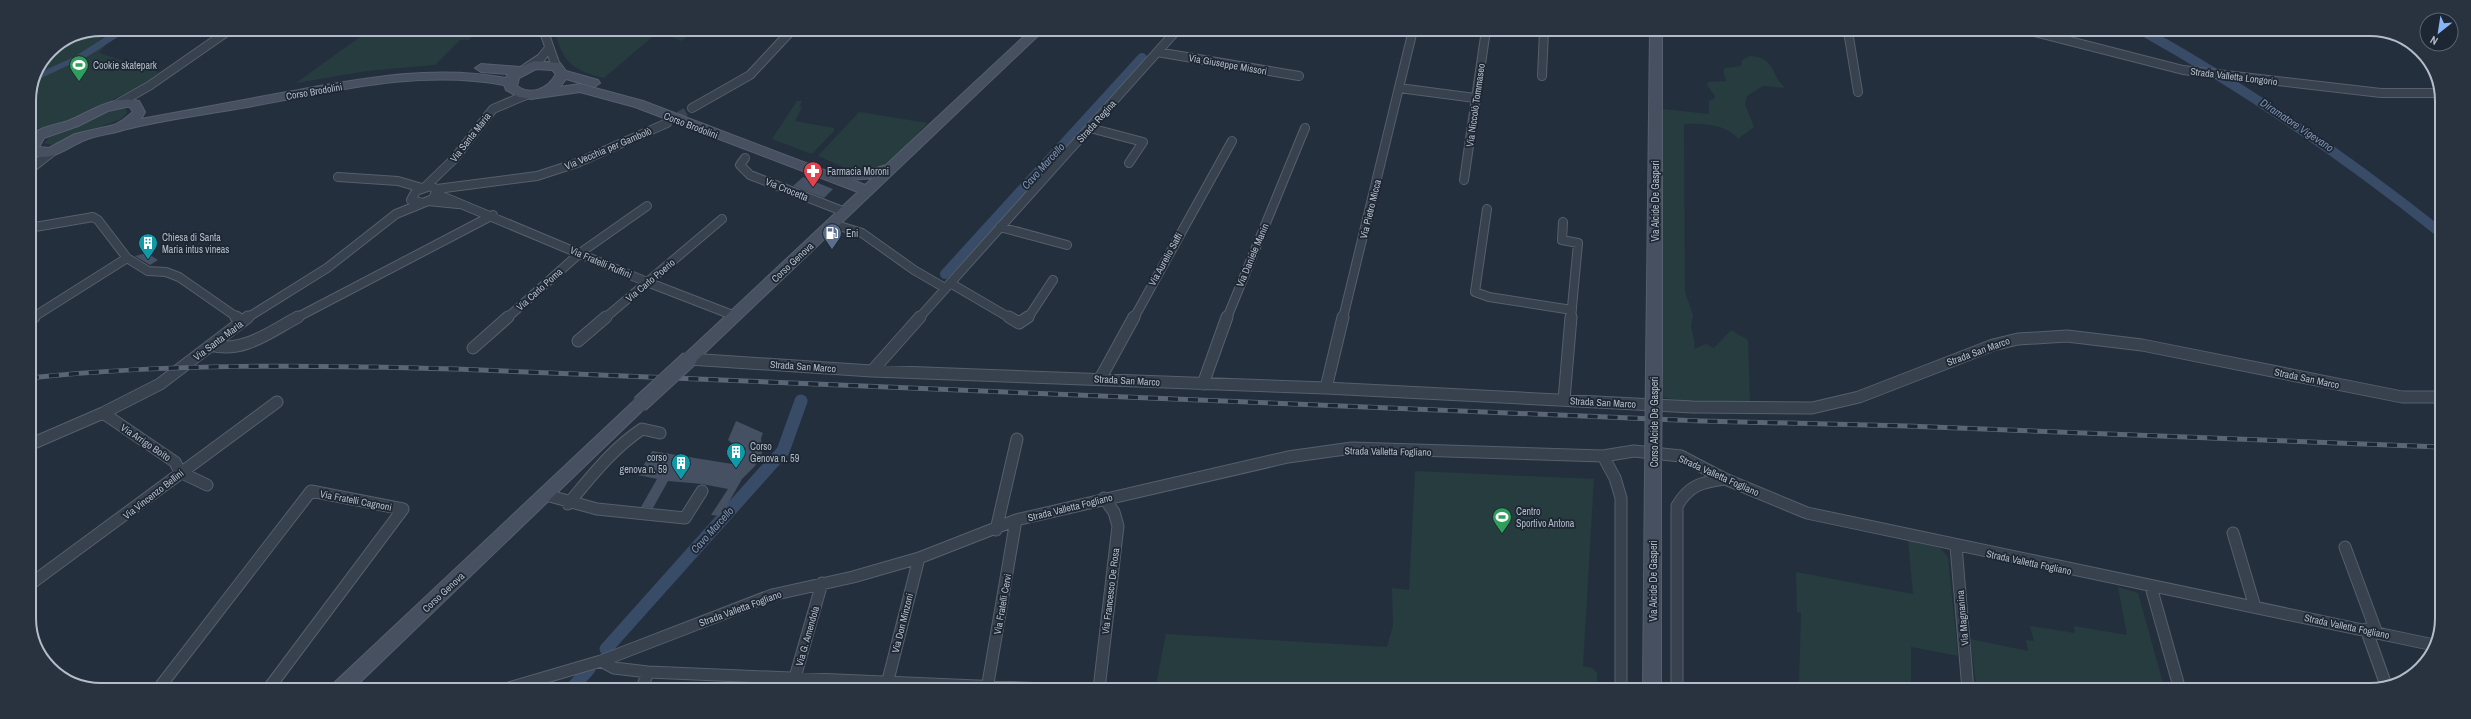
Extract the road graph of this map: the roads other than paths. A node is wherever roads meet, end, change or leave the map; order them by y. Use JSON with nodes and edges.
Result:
{"nodes":[{"id":1,"x":221,"y":36,"type":"edge"},
{"id":2,"x":546,"y":36,"type":"edge"},
{"id":3,"x":786,"y":36,"type":"edge"},
{"id":4,"x":1032,"y":36,"type":"edge"},
{"id":5,"x":1172,"y":36,"type":"edge"},
{"id":6,"x":1412,"y":36,"type":"edge"},
{"id":7,"x":1485,"y":36,"type":"edge"},
{"id":8,"x":1544,"y":36,"type":"edge"},
{"id":9,"x":1656,"y":36,"type":"edge"},
{"id":10,"x":1849,"y":36,"type":"edge"},
{"id":11,"x":2051,"y":36,"type":"edge"},
{"id":12,"x":549,"y":48,"type":"junction"},
{"id":13,"x":1157,"y":52,"type":"junction"},
{"id":14,"x":523,"y":70,"type":"junction"},
{"id":15,"x":559,"y":70,"type":"junction"},
{"id":16,"x":1299,"y":76,"type":"dead end"},
{"id":17,"x":1542,"y":76,"type":"dead end"},
{"id":18,"x":510,"y":84,"type":"junction"},
{"id":19,"x":149,"y":86,"type":"junction"},
{"id":20,"x":1399,"y":88,"type":"junction"},
{"id":21,"x":1858,"y":92,"type":"dead end"},
{"id":22,"x":2435,"y":93,"type":"edge"},
{"id":23,"x":533,"y":94,"type":"junction"},
{"id":24,"x":1475,"y":98,"type":"junction"},
{"id":25,"x":119,"y":104,"type":"junction"},
{"id":26,"x":138,"y":108,"type":"junction"},
{"id":27,"x":692,"y":108,"type":"tunnel mouth"},
{"id":28,"x":493,"y":109,"type":"junction"},
{"id":29,"x":666,"y":123,"type":"tunnel mouth"},
{"id":30,"x":119,"y":127,"type":"junction"},
{"id":31,"x":1090,"y":128,"type":"junction"},
{"id":32,"x":1305,"y":128,"type":"dead end"},
{"id":33,"x":36,"y":141,"type":"edge"},
{"id":34,"x":1232,"y":141,"type":"dead end"},
{"id":35,"x":36,"y":146,"type":"edge"},
{"id":36,"x":53,"y":151,"type":"junction"},
{"id":37,"x":745,"y":158,"type":"dead end"},
{"id":38,"x":1129,"y":163,"type":"dead end"},
{"id":39,"x":36,"y":164,"type":"edge"},
{"id":40,"x":892,"y":168,"type":"junction"},
{"id":41,"x":338,"y":178,"type":"dead end"},
{"id":42,"x":843,"y":179,"type":"junction"},
{"id":43,"x":1464,"y":180,"type":"dead end"},
{"id":44,"x":398,"y":181,"type":"junction"},
{"id":45,"x":474,"y":186,"type":"junction"},
{"id":46,"x":869,"y":189,"type":"junction"},
{"id":47,"x":432,"y":190,"type":"junction"},
{"id":48,"x":412,"y":195,"type":"junction"},
{"id":49,"x":426,"y":202,"type":"junction"},
{"id":50,"x":468,"y":205,"type":"junction"},
{"id":51,"x":647,"y":206,"type":"dead end"},
{"id":52,"x":1487,"y":209,"type":"dead end"},
{"id":53,"x":848,"y":210,"type":"junction"},
{"id":54,"x":396,"y":214,"type":"junction"},
{"id":55,"x":493,"y":215,"type":"junction"},
{"id":56,"x":722,"y":219,"type":"dead end"},
{"id":57,"x":1563,"y":222,"type":"dead end"},
{"id":58,"x":833,"y":224,"type":"junction"},
{"id":59,"x":1000,"y":226,"type":"junction"},
{"id":60,"x":36,"y":227,"type":"edge"},
{"id":61,"x":1067,"y":245,"type":"dead end"},
{"id":62,"x":580,"y":253,"type":"junction"},
{"id":63,"x":127,"y":258,"type":"junction"},
{"id":64,"x":1053,"y":280,"type":"dead end"},
{"id":65,"x":647,"y":282,"type":"junction"},
{"id":66,"x":948,"y":285,"type":"junction"},
{"id":67,"x":1572,"y":310,"type":"junction"},
{"id":68,"x":36,"y":316,"type":"edge"},
{"id":69,"x":735,"y":316,"type":"junction"},
{"id":70,"x":242,"y":321,"type":"junction"},
{"id":71,"x":578,"y":341,"type":"dead end"},
{"id":72,"x":211,"y":345,"type":"junction"},
{"id":73,"x":473,"y":348,"type":"dead end"},
{"id":74,"x":689,"y":359,"type":"junction"},
{"id":75,"x":872,"y":371,"type":"junction"},
{"id":76,"x":1654,"y":371,"type":"joint"},
{"id":77,"x":1100,"y":379,"type":"junction"},
{"id":78,"x":1202,"y":384,"type":"junction"},
{"id":79,"x":1326,"y":388,"type":"junction"},
{"id":80,"x":2435,"y":397,"type":"edge"},
{"id":81,"x":1564,"y":400,"type":"junction"},
{"id":82,"x":277,"y":402,"type":"dead end"},
{"id":83,"x":103,"y":413,"type":"junction"},
{"id":84,"x":660,"y":433,"type":"dead end"},
{"id":85,"x":1017,"y":438,"type":"dead end"},
{"id":86,"x":36,"y":442,"type":"edge"},
{"id":87,"x":1603,"y":456,"type":"junction"},
{"id":88,"x":180,"y":472,"type":"junction"},
{"id":89,"x":1653,"y":473,"type":"joint"},
{"id":90,"x":1725,"y":478,"type":"junction"},
{"id":91,"x":207,"y":485,"type":"dead end"},
{"id":92,"x":702,"y":491,"type":"dead end"},
{"id":93,"x":546,"y":495,"type":"junction"},
{"id":94,"x":1104,"y":498,"type":"junction"},
{"id":95,"x":568,"y":504,"type":"junction"},
{"id":96,"x":1016,"y":520,"type":"junction"},
{"id":97,"x":996,"y":530,"type":"junction"},
{"id":98,"x":2233,"y":533,"type":"dead end"},
{"id":99,"x":1956,"y":546,"type":"junction"},
{"id":100,"x":2345,"y":547,"type":"dead end"},
{"id":101,"x":919,"y":558,"type":"junction"},
{"id":102,"x":36,"y":580,"type":"edge"},
{"id":103,"x":822,"y":583,"type":"junction"},
{"id":104,"x":2151,"y":587,"type":"junction"},
{"id":105,"x":2255,"y":607,"type":"junction"},
{"id":106,"x":2371,"y":630,"type":"junction"},
{"id":107,"x":2429,"y":644,"type":"edge"},
{"id":108,"x":601,"y":661,"type":"junction"},
{"id":109,"x":648,"y":672,"type":"junction"},
{"id":110,"x":2385,"y":681,"type":"edge"},
{"id":111,"x":163,"y":683,"type":"edge"},
{"id":112,"x":273,"y":683,"type":"edge"},
{"id":113,"x":346,"y":683,"type":"edge"},
{"id":114,"x":526,"y":683,"type":"edge"},
{"id":115,"x":644,"y":683,"type":"edge"},
{"id":116,"x":793,"y":683,"type":"edge"},
{"id":117,"x":888,"y":683,"type":"edge"},
{"id":118,"x":989,"y":683,"type":"edge"},
{"id":119,"x":1099,"y":683,"type":"edge"},
{"id":120,"x":1621,"y":683,"type":"edge"},
{"id":121,"x":1652,"y":683,"type":"edge"},
{"id":122,"x":1677,"y":683,"type":"edge"},
{"id":123,"x":1967,"y":683,"type":"edge"},
{"id":124,"x":2178,"y":683,"type":"edge"}],
"edges":[{"from":1,"to":19,"type":"street"},
{"from":2,"to":12,"type":"street"},
{"from":3,"to":27,"type":"street"},
{"from":4,"to":40,"type":"main road","name":"Corso Genova"},
{"from":5,"to":13,"type":"street","name":"Strada Regina"},
{"from":6,"to":20,"type":"street","name":"Via Pietro Micca"},
{"from":7,"to":24,"type":"street","name":"Via Niccolò Tommaseo"},
{"from":8,"to":17,"type":"street"},
{"from":9,"to":76,"type":"main road","name":"Via Alcide De Gasperi"},
{"from":10,"to":21,"type":"street"},
{"from":11,"to":22,"type":"street","name":"Strada Valletta Longorio"},
{"from":12,"to":14,"type":"street"},
{"from":12,"to":15,"type":"street"},
{"from":13,"to":16,"type":"street","name":"Via Giuseppe Missori"},
{"from":13,"to":31,"type":"street","name":"Strada Regina"},
{"from":14,"to":15,"type":"main road","name":"Corso Brodolini"},
{"from":14,"to":18,"type":"main road"},
{"from":14,"to":26,"type":"main road","name":"Corso Brodolini"},
{"from":15,"to":23,"type":"main road"},
{"from":15,"to":42,"type":"main road","name":"Corso Brodolini"},
{"from":18,"to":23,"type":"main road","name":"Corso Brodolini"},
{"from":18,"to":28,"type":"street"},
{"from":18,"to":30,"type":"main road","name":"Corso Brodolini"},
{"from":19,"to":25,"type":"street"},
{"from":19,"to":26,"type":"street"},
{"from":20,"to":24,"type":"street"},
{"from":20,"to":79,"type":"street","name":"Via Pietro Micca"},
{"from":23,"to":28,"type":"street","name":"Via Santa Maria"},
{"from":23,"to":42,"type":"main road","name":"Corso Brodolini"},
{"from":24,"to":43,"type":"street","name":"Via Niccolò Tommaseo"},
{"from":25,"to":26,"type":"main road","name":"Corso Brodolini"},
{"from":25,"to":33,"type":"main road","name":"Corso Brodolini"},
{"from":26,"to":30,"type":"main road","name":"Corso Brodolini"},
{"from":28,"to":47,"type":"street","name":"Via Santa Maria"},
{"from":29,"to":45,"type":"street","name":"Via Vecchia per Gambolò"},
{"from":30,"to":36,"type":"main road","name":"Corso Brodolini"},
{"from":31,"to":38,"type":"street"},
{"from":31,"to":59,"type":"street","name":"Strada Regina"},
{"from":32,"to":78,"type":"street","name":"Via Daniele Manin"},
{"from":34,"to":77,"type":"street","name":"Via Aurelio Saffi"},
{"from":35,"to":36,"type":"main road","name":"Corso Brodolini"},
{"from":36,"to":39,"type":"street"},
{"from":37,"to":53,"type":"street","name":"Via Crocetta"},
{"from":40,"to":42,"type":"main road","name":"Corso Brodolini"},
{"from":40,"to":46,"type":"main road","name":"Corso Genova"},
{"from":41,"to":44,"type":"street","name":"Via Fratelli Ruffini"},
{"from":42,"to":46,"type":"main road","name":"Corso Brodolini"},
{"from":42,"to":53,"type":"main road"},
{"from":44,"to":47,"type":"street","name":"Via Fratelli Ruffini"},
{"from":44,"to":48,"type":"street"},
{"from":45,"to":47,"type":"street","name":"Via Vecchia per Gambolò"},
{"from":45,"to":50,"type":"street"},
{"from":46,"to":53,"type":"main road","name":"Corso Genova"},
{"from":47,"to":48,"type":"street","name":"Via Santa Maria"},
{"from":47,"to":49,"type":"street"},
{"from":47,"to":50,"type":"street","name":"Via Fratelli Ruffini"},
{"from":48,"to":49,"type":"street"},
{"from":48,"to":54,"type":"street","name":"Via Santa Maria"},
{"from":49,"to":50,"type":"street","name":"Via Fratelli Ruffini"},
{"from":49,"to":54,"type":"street","name":"Via Santa Maria"},
{"from":50,"to":55,"type":"street","name":"Via Fratelli Ruffini"},
{"from":51,"to":62,"type":"street","name":"Via Carlo Poma"},
{"from":52,"to":67,"type":"street"},
{"from":53,"to":58,"type":"main road","name":"Corso Genova"},
{"from":54,"to":70,"type":"street","name":"Via Santa Maria"},
{"from":55,"to":62,"type":"street","name":"Via Fratelli Ruffini"},
{"from":55,"to":72,"type":"street"},
{"from":56,"to":65,"type":"street","name":"Via Carlo Poerio"},
{"from":57,"to":67,"type":"street","name":"Strada San Marco"},
{"from":58,"to":66,"type":"street"},
{"from":58,"to":69,"type":"main road","name":"Corso Genova"},
{"from":59,"to":61,"type":"street"},
{"from":59,"to":66,"type":"street","name":"Strada Regina"},
{"from":60,"to":63,"type":"street"},
{"from":62,"to":65,"type":"street","name":"Via Fratelli Ruffini"},
{"from":62,"to":73,"type":"street","name":"Via Carlo Poma"},
{"from":63,"to":68,"type":"street"},
{"from":63,"to":70,"type":"street"},
{"from":64,"to":66,"type":"street"},
{"from":65,"to":69,"type":"street","name":"Via Fratelli Ruffini"},
{"from":65,"to":71,"type":"street","name":"Via Carlo Poerio"},
{"from":66,"to":75,"type":"street","name":"Strada Regina"},
{"from":67,"to":81,"type":"street","name":"Strada San Marco"},
{"from":69,"to":74,"type":"main road","name":"Corso Genova"},
{"from":70,"to":72,"type":"street","name":"Via Santa Maria"},
{"from":72,"to":83,"type":"street","name":"Via Santa Maria"},
{"from":74,"to":75,"type":"street","name":"Strada San Marco"},
{"from":74,"to":93,"type":"main road","name":"Corso Genova","bridge":true},
{"from":75,"to":77,"type":"street","name":"Strada San Marco"},
{"from":76,"to":89,"type":"main road","name":"Corso Alcide De Gasperi","bridge":true},
{"from":77,"to":78,"type":"street","name":"Strada San Marco"},
{"from":78,"to":79,"type":"street","name":"Strada San Marco"},
{"from":79,"to":81,"type":"street","name":"Strada San Marco"},
{"from":80,"to":81,"type":"street","name":"Strada San Marco"},
{"from":82,"to":88,"type":"street","name":"Via Vincenzo Bellini"},
{"from":83,"to":86,"type":"street","name":"Via Santa Maria"},
{"from":83,"to":88,"type":"street","name":"Via Arrigo Boito"},
{"from":84,"to":95,"type":"street"},
{"from":85,"to":97,"type":"street"},
{"from":87,"to":90,"type":"street","name":"Strada Valletta Fogliano"},
{"from":87,"to":94,"type":"street","name":"Strada Valletta Fogliano"},
{"from":87,"to":120,"type":"street"},
{"from":88,"to":91,"type":"street","name":"Via Arrigo Boito"},
{"from":88,"to":102,"type":"street","name":"Via Vincenzo Bellini"},
{"from":89,"to":121,"type":"main road","name":"Via Alcide De Gasperi"},
{"from":90,"to":99,"type":"street","name":"Strada Valletta Fogliano"},
{"from":90,"to":122,"type":"street"},
{"from":92,"to":95,"type":"street"},
{"from":93,"to":95,"type":"street"},
{"from":93,"to":113,"type":"main road","name":"Corso Genova"},
{"from":94,"to":96,"type":"street","name":"Strada Valletta Fogliano"},
{"from":94,"to":119,"type":"street","name":"Via Francesco De Rosa"},
{"from":96,"to":97,"type":"street","name":"Strada Valletta Fogliano"},
{"from":96,"to":118,"type":"street","name":"Via Fratelli Cervi"},
{"from":97,"to":101,"type":"street","name":"Strada Valletta Fogliano"},
{"from":98,"to":105,"type":"street"},
{"from":99,"to":104,"type":"street","name":"Strada Valletta Fogliano"},
{"from":99,"to":123,"type":"street","name":"Via Magnanina"},
{"from":100,"to":106,"type":"street"},
{"from":101,"to":103,"type":"street","name":"Strada Valletta Fogliano"},
{"from":101,"to":117,"type":"street","name":"Via Don Minzoni"},
{"from":103,"to":108,"type":"street","name":"Strada Valletta Fogliano"},
{"from":103,"to":116,"type":"street","name":"Via G. Amendola"},
{"from":104,"to":105,"type":"street","name":"Strada Valletta Fogliano"},
{"from":104,"to":124,"type":"street"},
{"from":105,"to":106,"type":"street","name":"Strada Valletta Fogliano"},
{"from":106,"to":107,"type":"street","name":"Strada Valletta Fogliano"},
{"from":106,"to":110,"type":"street"},
{"from":108,"to":109,"type":"street"},
{"from":108,"to":114,"type":"street","name":"Strada Valletta Fogliano"},
{"from":109,"to":115,"type":"street"},
{"from":109,"to":116,"type":"street"},
{"from":111,"to":112,"type":"street","name":"Via Fratelli Cagnoni"}]}
